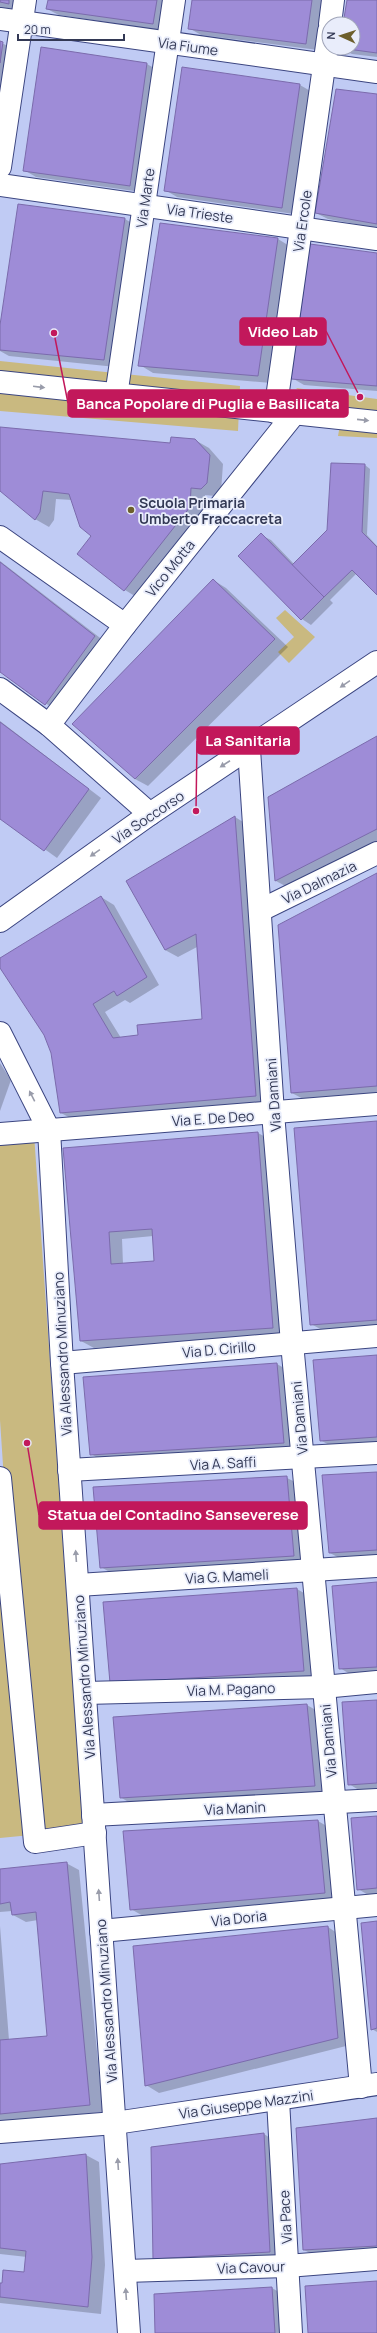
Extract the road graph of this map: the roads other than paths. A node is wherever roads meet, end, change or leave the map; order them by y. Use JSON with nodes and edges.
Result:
{"nodes":[{"id":1,"x":25,"y":0,"type":"edge"},
{"id":2,"x":174,"y":0,"type":"edge"},
{"id":3,"x":333,"y":0,"type":"edge"},
{"id":4,"x":331,"y":16,"type":"edge"},
{"id":5,"x":0,"y":19,"type":"edge"},
{"id":6,"x":22,"y":22,"type":"junction"},
{"id":7,"x":167,"y":43,"type":"junction"},
{"id":8,"x":325,"y":56,"type":"edge"},
{"id":9,"x":324,"y":65,"type":"junction"},
{"id":10,"x":377,"y":72,"type":"edge"},
{"id":11,"x":0,"y":168,"type":"edge"},
{"id":12,"x":0,"y":185,"type":"edge"},
{"id":13,"x":144,"y":205,"type":"junction"},
{"id":14,"x":302,"y":228,"type":"junction"},
{"id":15,"x":377,"y":239,"type":"edge"},
{"id":16,"x":0,"y":382,"type":"edge"},
{"id":17,"x":116,"y":396,"type":"junction"},
{"id":18,"x":284,"y":413,"type":"junction"},
{"id":19,"x":377,"y":422,"type":"edge"},
{"id":20,"x":0,"y":537,"type":"edge"},
{"id":21,"x":125,"y":625,"type":"junction"},
{"id":22,"x":377,"y":662,"type":"edge"},
{"id":23,"x":0,"y":689,"type":"edge"},
{"id":24,"x":49,"y":725,"type":"junction"},
{"id":25,"x":249,"y":749,"type":"junction"},
{"id":26,"x":150,"y":814,"type":"junction"},
{"id":27,"x":377,"y":853,"type":"edge"},
{"id":28,"x":261,"y":910,"type":"junction"},
{"id":29,"x":0,"y":921,"type":"edge"},
{"id":30,"x":0,"y":1033,"type":"edge"},
{"id":31,"x":377,"y":1104,"type":"edge"},
{"id":32,"x":274,"y":1113,"type":"junction"},
{"id":33,"x":49,"y":1130,"type":"junction"},
{"id":34,"x":0,"y":1134,"type":"edge"},
{"id":35,"x":377,"y":1336,"type":"edge"},
{"id":36,"x":292,"y":1343,"type":"junction"},
{"id":37,"x":62,"y":1363,"type":"junction"},
{"id":38,"x":377,"y":1453,"type":"edge"},
{"id":39,"x":303,"y":1459,"type":"junction"},
{"id":40,"x":69,"y":1470,"type":"junction"},
{"id":41,"x":0,"y":1478,"type":"edge"},
{"id":42,"x":377,"y":1566,"type":"edge"},
{"id":43,"x":313,"y":1571,"type":"junction"},
{"id":44,"x":78,"y":1585,"type":"junction"},
{"id":45,"x":377,"y":1682,"type":"edge"},
{"id":46,"x":323,"y":1687,"type":"junction"},
{"id":47,"x":85,"y":1693,"type":"junction"},
{"id":48,"x":377,"y":1800,"type":"edge"},
{"id":49,"x":333,"y":1804,"type":"junction"},
{"id":50,"x":94,"y":1824,"type":"junction"},
{"id":51,"x":377,"y":1904,"type":"edge"},
{"id":52,"x":343,"y":1908,"type":"junction"},
{"id":53,"x":101,"y":1932,"type":"junction"},
{"id":54,"x":369,"y":2085,"type":"edge"},
{"id":55,"x":278,"y":2100,"type":"junction"},
{"id":56,"x":115,"y":2123,"type":"junction"},
{"id":57,"x":0,"y":2132,"type":"edge"},
{"id":58,"x":377,"y":2259,"type":"edge"},
{"id":59,"x":288,"y":2266,"type":"junction"},
{"id":60,"x":125,"y":2271,"type":"junction"},
{"id":61,"x":129,"y":2333,"type":"edge"},
{"id":62,"x":291,"y":2333,"type":"edge"}],
"edges":[{"from":1,"to":6,"type":"street"},
{"from":2,"to":7,"type":"street","name":"Via Marte"},
{"from":3,"to":4,"type":"street"},
{"from":5,"to":6,"type":"street","name":"Via Fiume"},
{"from":6,"to":7,"type":"street","name":"Via Fiume"},
{"from":6,"to":11,"type":"street"},
{"from":7,"to":9,"type":"street","name":"Via Fiume"},
{"from":7,"to":13,"type":"street","name":"Via Marte"},
{"from":8,"to":9,"type":"street","name":"Via Ercole"},
{"from":9,"to":10,"type":"street","name":"Via Fiume"},
{"from":9,"to":14,"type":"street","name":"Via Ercole"},
{"from":12,"to":13,"type":"street","name":"Via Trieste"},
{"from":13,"to":14,"type":"street","name":"Via Trieste"},
{"from":13,"to":17,"type":"street","name":"Via Marte"},
{"from":14,"to":15,"type":"street","name":"Via Trieste"},
{"from":14,"to":18,"type":"street","name":"Via Ercole"},
{"from":16,"to":17,"type":"street","one_way":true},
{"from":17,"to":18,"type":"street"},
{"from":18,"to":19,"type":"street","one_way":true},
{"from":18,"to":21,"type":"street","name":"Vico Motta"},
{"from":20,"to":21,"type":"street"},
{"from":21,"to":24,"type":"street","name":"Vico Motta"},
{"from":22,"to":25,"type":"street","name":"Via Soccorso","one_way":true},
{"from":23,"to":24,"type":"street"},
{"from":24,"to":26,"type":"street"},
{"from":25,"to":26,"type":"street","name":"Via Soccorso","one_way":true},
{"from":25,"to":28,"type":"street","name":"Via Damiani"},
{"from":26,"to":29,"type":"street","name":"Via Soccorso","one_way":true},
{"from":27,"to":28,"type":"street","name":"Via Dalmazia"},
{"from":28,"to":32,"type":"street","name":"Via Damiani"},
{"from":33,"to":30,"type":"street","name":"Via Alessandro Minuziano","one_way":true},
{"from":31,"to":32,"type":"street","name":"Via E. De Deo"},
{"from":32,"to":33,"type":"street","name":"Via E. De Deo"},
{"from":32,"to":36,"type":"street","name":"Via Damiani"},
{"from":33,"to":34,"type":"street","name":"Via E. De Deo"},
{"from":33,"to":37,"type":"street","name":"Via Alessandro Minuziano"},
{"from":35,"to":36,"type":"street","name":"Via D. Cirillo"},
{"from":36,"to":37,"type":"street","name":"Via D. Cirillo"},
{"from":36,"to":39,"type":"street","name":"Via Damiani"},
{"from":37,"to":40,"type":"street","name":"Via Alessandro Minuziano"},
{"from":38,"to":39,"type":"street","name":"Via A. Saffi"},
{"from":39,"to":40,"type":"street","name":"Via A. Saffi"},
{"from":39,"to":43,"type":"street","name":"Via Damiani"},
{"from":44,"to":40,"type":"street","name":"Via Alessandro Minuziano","one_way":true},
{"from":41,"to":50,"type":"street","name":"Via Manin"},
{"from":42,"to":43,"type":"street","name":"Via G. Mameli"},
{"from":43,"to":44,"type":"street","name":"Via G. Mameli"},
{"from":43,"to":46,"type":"street","name":"Via Damiani"},
{"from":44,"to":47,"type":"street","name":"Via Alessandro Minuziano"},
{"from":45,"to":46,"type":"street","name":"Via M. Pagano"},
{"from":46,"to":47,"type":"street","name":"Via M. Pagano"},
{"from":46,"to":49,"type":"street","name":"Via Damiani"},
{"from":47,"to":50,"type":"street","name":"Via Alessandro Minuziano"},
{"from":48,"to":49,"type":"street","name":"Via Manin"},
{"from":49,"to":50,"type":"street","name":"Via Manin"},
{"from":49,"to":52,"type":"street","name":"Via Damiani"},
{"from":53,"to":50,"type":"street","name":"Via Alessandro Minuziano","one_way":true},
{"from":51,"to":52,"type":"street","name":"Via Doria"},
{"from":52,"to":53,"type":"street","name":"Via Doria"},
{"from":52,"to":54,"type":"street","name":"Via Damiani"},
{"from":53,"to":56,"type":"street","name":"Via Alessandro Minuziano"},
{"from":54,"to":55,"type":"street","name":"Via Giuseppe Mazzini"},
{"from":55,"to":56,"type":"street","name":"Via Giuseppe Mazzini"},
{"from":55,"to":59,"type":"street","name":"Via Pace"},
{"from":56,"to":57,"type":"street","name":"Via Giuseppe Mazzini"},
{"from":60,"to":56,"type":"street","name":"Via Alessandro Minuziano","one_way":true},
{"from":58,"to":59,"type":"street","name":"Via Cavour"},
{"from":59,"to":60,"type":"street","name":"Via Cavour"},
{"from":59,"to":62,"type":"street","name":"Via Pace"},
{"from":61,"to":60,"type":"street","name":"Via Alessandro Minuziano","one_way":true}]}
